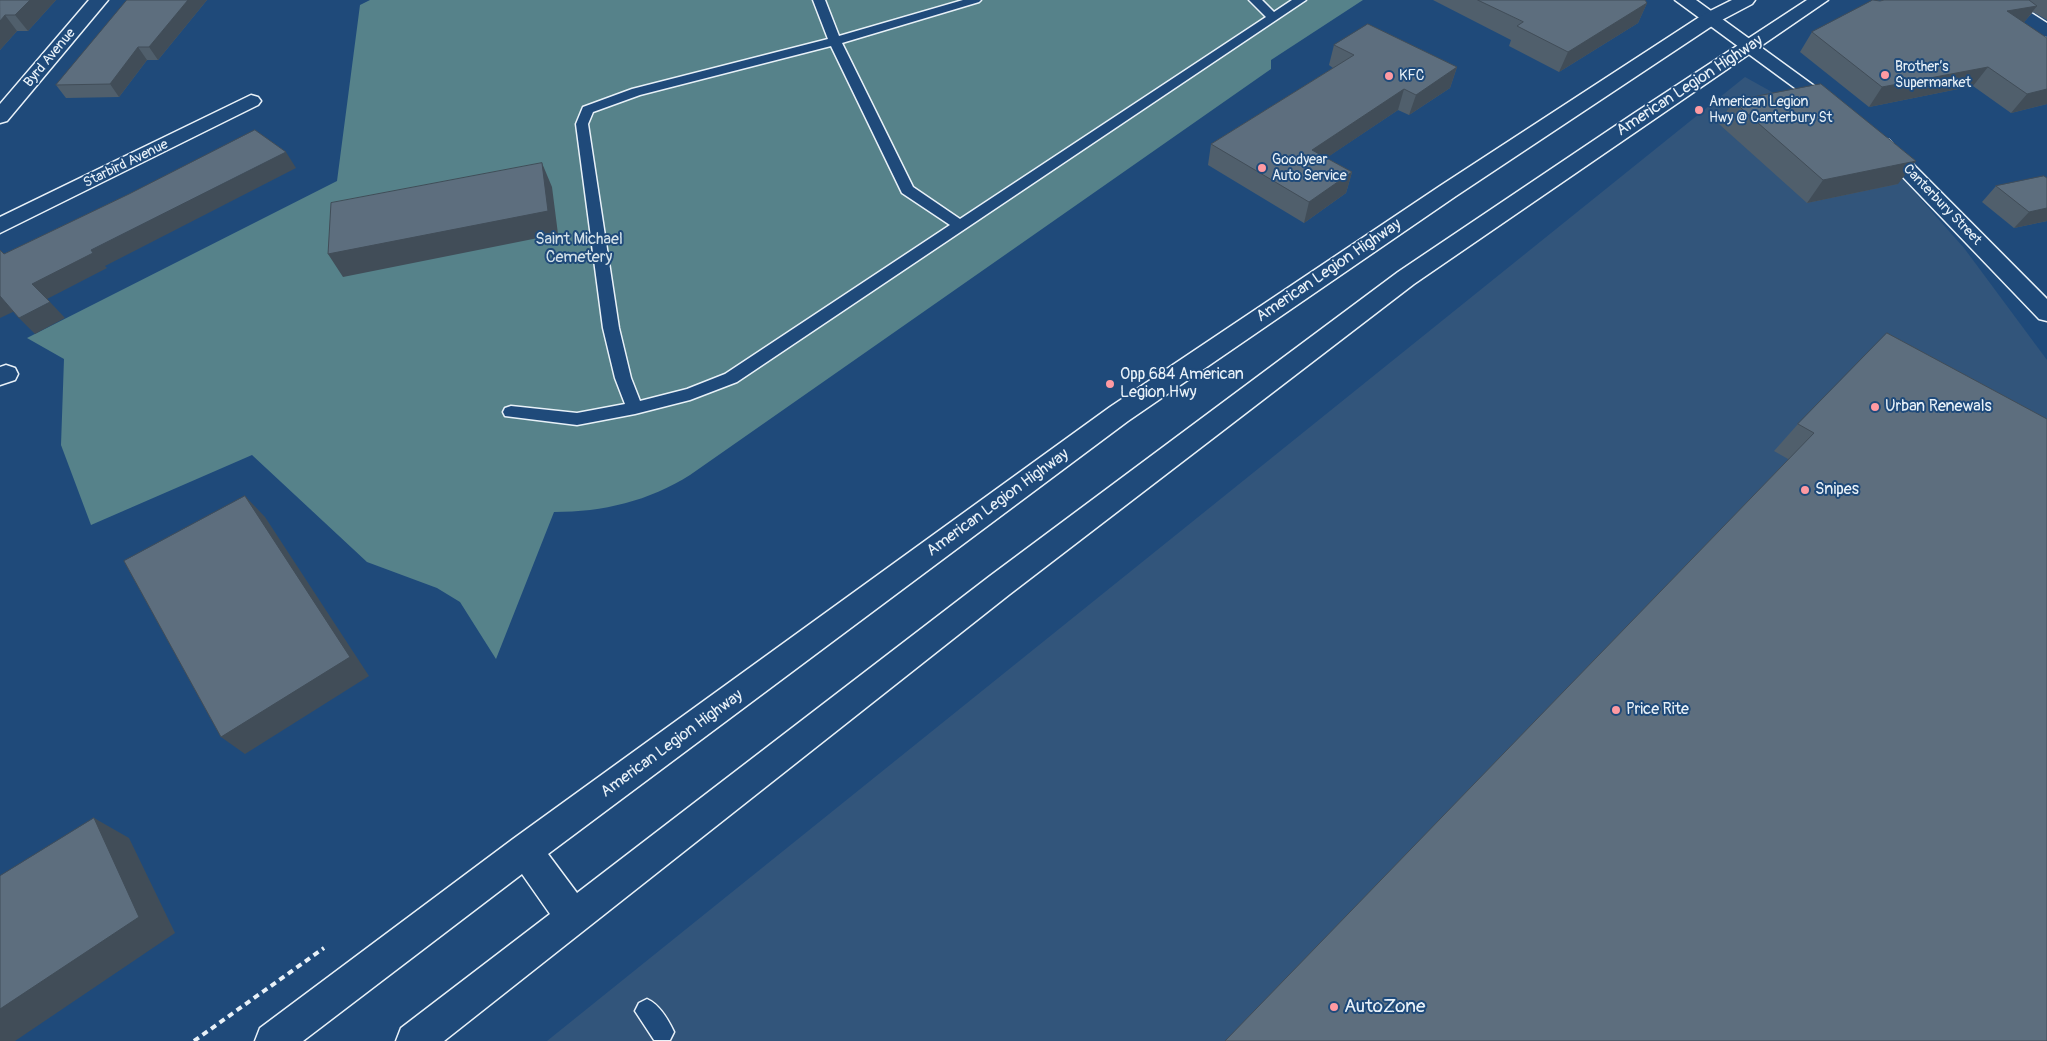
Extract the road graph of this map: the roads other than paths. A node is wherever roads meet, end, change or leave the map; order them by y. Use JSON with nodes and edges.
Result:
{"nodes":[{"id":1,"x":100,"y":0,"type":"edge"},
{"id":2,"x":819,"y":0,"type":"edge"},
{"id":3,"x":975,"y":0,"type":"edge"},
{"id":4,"x":1255,"y":0,"type":"edge"},
{"id":5,"x":1300,"y":0,"type":"edge"},
{"id":6,"x":1684,"y":0,"type":"edge"},
{"id":7,"x":1746,"y":0,"type":"edge"},
{"id":8,"x":1820,"y":0,"type":"edge"},
{"id":9,"x":1999,"y":0,"type":"edge"},
{"id":10,"x":1273,"y":18,"type":"junction"},
{"id":11,"x":1711,"y":18,"type":"junction"},
{"id":12,"x":2047,"y":30,"type":"edge"},
{"id":13,"x":835,"y":41,"type":"junction"},
{"id":14,"x":1751,"y":46,"type":"junction"},
{"id":15,"x":251,"y":101,"type":"dead end"},
{"id":16,"x":0,"y":117,"type":"edge"},
{"id":17,"x":0,"y":226,"type":"edge"},
{"id":18,"x":961,"y":226,"type":"junction"},
{"id":19,"x":2047,"y":313,"type":"edge"},
{"id":20,"x":635,"y":408,"type":"junction"},
{"id":21,"x":511,"y":412,"type":"dead end"},
{"id":22,"x":525,"y":851,"type":"junction"},
{"id":23,"x":573,"y":917,"type":"junction"},
{"id":24,"x":647,"y":1011,"type":"dead end"},
{"id":25,"x":662,"y":1032,"type":"dead end"},
{"id":26,"x":273,"y":1041,"type":"edge"},
{"id":27,"x":414,"y":1041,"type":"edge"}],
"edges":[{"from":1,"to":16,"type":"main road","name":"Byrd Avenue"},
{"from":2,"to":13,"type":"lane"},
{"from":3,"to":13,"type":"lane"},
{"from":4,"to":10,"type":"lane"},
{"from":5,"to":10,"type":"lane"},
{"from":6,"to":11,"type":"main road","name":"Canterbury Street"},
{"from":7,"to":11,"type":"main road","name":"American Legion Highway"},
{"from":8,"to":14,"type":"main road","name":"American Legion Highway"},
{"from":9,"to":12,"type":"main road"},
{"from":10,"to":18,"type":"lane"},
{"from":11,"to":14,"type":"main road","name":"Canterbury Street"},
{"from":11,"to":22,"type":"main road","name":"American Legion Highway"},
{"from":13,"to":18,"type":"lane"},
{"from":13,"to":20,"type":"lane"},
{"from":14,"to":19,"type":"main road","name":"Canterbury Street"},
{"from":14,"to":23,"type":"main road","name":"American Legion Highway"},
{"from":15,"to":17,"type":"main road","name":"Starbird Avenue"},
{"from":18,"to":20,"type":"lane"},
{"from":20,"to":21,"type":"lane"},
{"from":22,"to":23,"type":"main road"},
{"from":22,"to":26,"type":"main road","name":"American Legion Highway"},
{"from":23,"to":27,"type":"main road","name":"American Legion Highway"},
{"from":24,"to":25,"type":"lane"}]}
